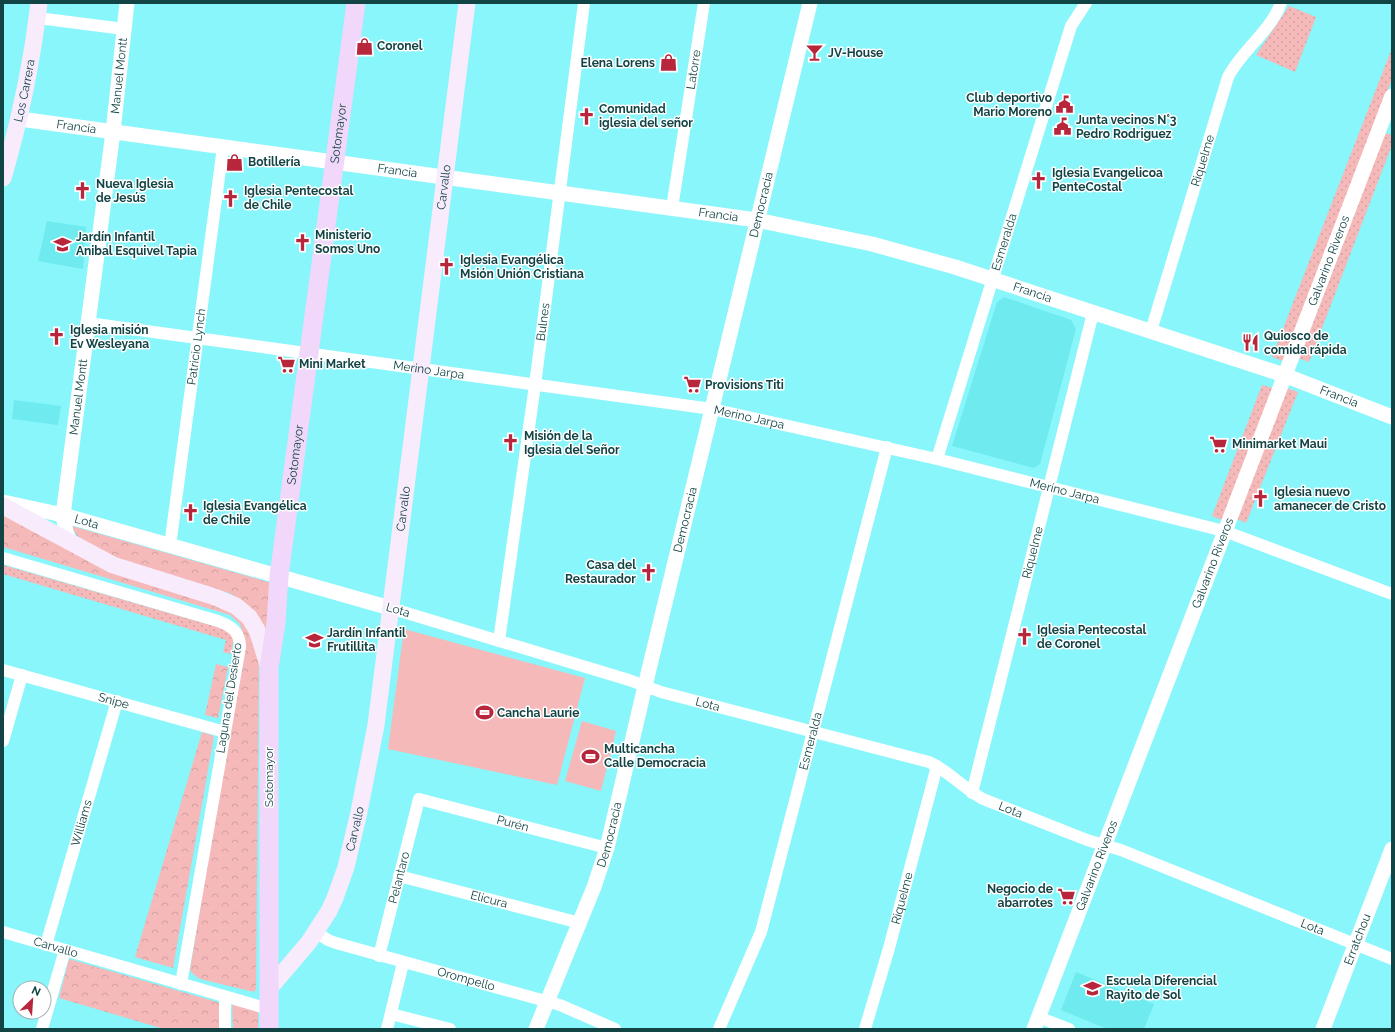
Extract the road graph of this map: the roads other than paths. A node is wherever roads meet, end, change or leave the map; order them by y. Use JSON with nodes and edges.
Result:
{"nodes":[{"id":1,"x":127,"y":3,"type":"edge"},
{"id":2,"x":356,"y":3,"type":"edge"},
{"id":3,"x":467,"y":3,"type":"edge"},
{"id":4,"x":584,"y":3,"type":"edge"},
{"id":5,"x":704,"y":3,"type":"edge"},
{"id":6,"x":810,"y":3,"type":"edge"},
{"id":7,"x":1086,"y":3,"type":"edge"},
{"id":8,"x":1281,"y":3,"type":"edge"},
{"id":9,"x":39,"y":10,"type":"edge"},
{"id":10,"x":124,"y":29,"type":"junction"},
{"id":11,"x":1392,"y":96,"type":"edge"},
{"id":12,"x":20,"y":119,"type":"junction"},
{"id":13,"x":1387,"y":126,"type":"edge"},
{"id":14,"x":113,"y":132,"type":"junction"},
{"id":15,"x":223,"y":147,"type":"junction"},
{"id":16,"x":336,"y":162,"type":"junction"},
{"id":17,"x":445,"y":177,"type":"junction"},
{"id":18,"x":3,"y":178,"type":"edge"},
{"id":19,"x":559,"y":193,"type":"junction"},
{"id":20,"x":672,"y":208,"type":"junction"},
{"id":21,"x":757,"y":220,"type":"junction"},
{"id":22,"x":992,"y":279,"type":"junction"},
{"id":23,"x":1094,"y":312,"type":"junction"},
{"id":24,"x":88,"y":323,"type":"junction"},
{"id":25,"x":1150,"y":331,"type":"junction"},
{"id":26,"x":198,"y":337,"type":"junction"},
{"id":27,"x":310,"y":352,"type":"junction"},
{"id":28,"x":420,"y":368,"type":"junction"},
{"id":29,"x":1284,"y":375,"type":"junction"},
{"id":30,"x":535,"y":385,"type":"junction"},
{"id":31,"x":712,"y":409,"type":"junction"},
{"id":32,"x":1392,"y":417,"type":"edge"},
{"id":33,"x":887,"y":447,"type":"junction"},
{"id":34,"x":937,"y":458,"type":"junction"},
{"id":35,"x":1049,"y":486,"type":"junction"},
{"id":36,"x":3,"y":502,"type":"edge"},
{"id":37,"x":3,"y":506,"type":"edge"},
{"id":38,"x":63,"y":515,"type":"junction"},
{"id":39,"x":1224,"y":531,"type":"junction"},
{"id":40,"x":70,"y":542,"type":"junction"},
{"id":41,"x":170,"y":546,"type":"junction"},
{"id":42,"x":3,"y":558,"type":"edge"},
{"id":43,"x":279,"y":576,"type":"junction"},
{"id":44,"x":1392,"y":594,"type":"edge"},
{"id":45,"x":390,"y":608,"type":"junction"},
{"id":46,"x":499,"y":641,"type":"junction"},
{"id":47,"x":269,"y":668,"type":"junction"},
{"id":48,"x":3,"y":670,"type":"edge"},
{"id":49,"x":22,"y":675,"type":"junction"},
{"id":50,"x":644,"y":686,"type":"junction"},
{"id":51,"x":117,"y":701,"type":"junction"},
{"id":52,"x":814,"y":731,"type":"junction"},
{"id":53,"x":225,"y":732,"type":"junction"},
{"id":54,"x":3,"y":741,"type":"edge"},
{"id":55,"x":937,"y":766,"type":"junction"},
{"id":56,"x":972,"y":793,"type":"junction"},
{"id":57,"x":419,"y":799,"type":"joint"},
{"id":58,"x":1104,"y":845,"type":"junction"},
{"id":59,"x":607,"y":848,"type":"junction"},
{"id":60,"x":1392,"y":850,"type":"edge"},
{"id":61,"x":399,"y":876,"type":"junction"},
{"id":62,"x":580,"y":923,"type":"junction"},
{"id":63,"x":3,"y":932,"type":"edge"},
{"id":64,"x":316,"y":932,"type":"junction"},
{"id":65,"x":1356,"y":944,"type":"junction"},
{"id":66,"x":46,"y":945,"type":"junction"},
{"id":67,"x":65,"y":950,"type":"junction"},
{"id":68,"x":379,"y":956,"type":"junction"},
{"id":69,"x":1392,"y":959,"type":"edge"},
{"id":70,"x":403,"y":963,"type":"junction"},
{"id":71,"x":181,"y":984,"type":"junction"},
{"id":72,"x":269,"y":989,"type":"junction"},
{"id":73,"x":222,"y":996,"type":"junction"},
{"id":74,"x":547,"y":1002,"type":"junction"},
{"id":75,"x":269,"y":1009,"type":"junction"},
{"id":76,"x":391,"y":1014,"type":"junction"},
{"id":77,"x":1036,"y":1023,"type":"edge"},
{"id":78,"x":42,"y":1029,"type":"edge"},
{"id":79,"x":226,"y":1029,"type":"edge"},
{"id":80,"x":269,"y":1029,"type":"edge"},
{"id":81,"x":387,"y":1029,"type":"edge"},
{"id":82,"x":450,"y":1029,"type":"edge"},
{"id":83,"x":536,"y":1029,"type":"edge"},
{"id":84,"x":615,"y":1029,"type":"edge"},
{"id":85,"x":719,"y":1029,"type":"edge"},
{"id":86,"x":865,"y":1029,"type":"edge"},
{"id":87,"x":1069,"y":1029,"type":"edge"},
{"id":88,"x":1323,"y":1029,"type":"edge"}],
"edges":[{"from":1,"to":10,"type":"street","name":"Manuel Montt"},
{"from":2,"to":16,"type":"main road","name":"Sotomayor"},
{"from":3,"to":17,"type":"main road","name":"Carvallo"},
{"from":4,"to":19,"type":"street","name":"Bulnes"},
{"from":5,"to":20,"type":"street","name":"Latorre"},
{"from":6,"to":21,"type":"street","name":"Democracia"},
{"from":7,"to":22,"type":"street","name":"Esmeralda"},
{"from":8,"to":25,"type":"street","name":"Riquelme"},
{"from":9,"to":10,"type":"street"},
{"from":9,"to":12,"type":"main road","name":"Los Carrera"},
{"from":10,"to":14,"type":"street","name":"Manuel Montt"},
{"from":11,"to":13,"type":"street","name":"Galvarino Riveros"},
{"from":12,"to":14,"type":"street","name":"Francia"},
{"from":12,"to":18,"type":"main road","name":"Los Carrera"},
{"from":13,"to":29,"type":"street","name":"Galvarino Riveros"},
{"from":14,"to":15,"type":"street","name":"Francia"},
{"from":14,"to":24,"type":"street","name":"Manuel Montt"},
{"from":15,"to":16,"type":"street","name":"Francia"},
{"from":15,"to":26,"type":"street","name":"Patricio Lynch"},
{"from":16,"to":17,"type":"street","name":"Francia"},
{"from":16,"to":27,"type":"main road","name":"Sotomayor"},
{"from":17,"to":19,"type":"street","name":"Francia"},
{"from":17,"to":28,"type":"main road","name":"Carvallo"},
{"from":19,"to":20,"type":"street","name":"Francia"},
{"from":19,"to":30,"type":"street","name":"Bulnes"},
{"from":20,"to":21,"type":"street","name":"Francia"},
{"from":21,"to":22,"type":"street","name":"Francia"},
{"from":21,"to":31,"type":"street","name":"Democracia"},
{"from":22,"to":23,"type":"street","name":"Francia"},
{"from":22,"to":34,"type":"street","name":"Esmeralda"},
{"from":23,"to":25,"type":"street","name":"Francia"},
{"from":23,"to":35,"type":"street","name":"Riquelme"},
{"from":24,"to":26,"type":"street","name":"Merino Jarpa"},
{"from":24,"to":38,"type":"street","name":"Manuel Montt"},
{"from":25,"to":29,"type":"street","name":"Francia"},
{"from":26,"to":27,"type":"street","name":"Merino Jarpa"},
{"from":26,"to":41,"type":"street","name":"Patricio Lynch"},
{"from":27,"to":28,"type":"street","name":"Merino Jarpa"},
{"from":27,"to":43,"type":"main road","name":"Sotomayor"},
{"from":28,"to":30,"type":"street","name":"Merino Jarpa"},
{"from":28,"to":45,"type":"main road","name":"Carvallo"},
{"from":29,"to":32,"type":"street","name":"Francia"},
{"from":29,"to":39,"type":"street","name":"Galvarino Riveros"},
{"from":30,"to":31,"type":"street","name":"Merino Jarpa"},
{"from":30,"to":46,"type":"street","name":"Bulnes"},
{"from":31,"to":33,"type":"street","name":"Merino Jarpa"},
{"from":31,"to":50,"type":"street","name":"Democracia"},
{"from":33,"to":34,"type":"street","name":"Merino Jarpa"},
{"from":33,"to":52,"type":"street","name":"Esmeralda"},
{"from":34,"to":35,"type":"street","name":"Merino Jarpa"},
{"from":35,"to":39,"type":"street","name":"Merino Jarpa"},
{"from":35,"to":56,"type":"street","name":"Riquelme"},
{"from":36,"to":38,"type":"street","name":"Lota"},
{"from":37,"to":40,"type":"main road"},
{"from":38,"to":40,"type":"street","name":"Manuel Montt"},
{"from":38,"to":41,"type":"street","name":"Lota"},
{"from":39,"to":44,"type":"street","name":"Merino Jarpa"},
{"from":39,"to":58,"type":"street","name":"Galvarino Riveros"},
{"from":40,"to":47,"type":"main road"},
{"from":41,"to":43,"type":"street","name":"Lota"},
{"from":42,"to":53,"type":"street","name":"Laguna del Desierto"},
{"from":43,"to":45,"type":"street","name":"Lota"},
{"from":43,"to":47,"type":"main road","name":"Sotomayor"},
{"from":45,"to":46,"type":"street","name":"Lota"},
{"from":45,"to":64,"type":"main road","name":"Carvallo"},
{"from":46,"to":50,"type":"street","name":"Lota"},
{"from":47,"to":72,"type":"main road","name":"Sotomayor"},
{"from":48,"to":49,"type":"street","name":"Snipe"},
{"from":49,"to":51,"type":"street","name":"Snipe"},
{"from":49,"to":54,"type":"street"},
{"from":50,"to":52,"type":"street","name":"Lota"},
{"from":50,"to":59,"type":"street","name":"Democracia"},
{"from":51,"to":53,"type":"street","name":"Snipe"},
{"from":51,"to":66,"type":"street","name":"Williams"},
{"from":52,"to":55,"type":"street","name":"Lota"},
{"from":52,"to":85,"type":"street","name":"Esmeralda"},
{"from":53,"to":71,"type":"street","name":"Laguna del Desierto"},
{"from":55,"to":56,"type":"street","name":"Lota"},
{"from":55,"to":86,"type":"street","name":"Riquelme"},
{"from":56,"to":58,"type":"street","name":"Lota"},
{"from":57,"to":59,"type":"street","name":"Purén"},
{"from":57,"to":61,"type":"street","name":"Pelantaro"},
{"from":58,"to":65,"type":"street","name":"Lota"},
{"from":58,"to":77,"type":"street","name":"Galvarino Riveros"},
{"from":59,"to":62,"type":"street","name":"Democracia"},
{"from":60,"to":65,"type":"street","name":"Erratchou"},
{"from":61,"to":62,"type":"street","name":"Elicura"},
{"from":61,"to":68,"type":"street","name":"Pelantaro"},
{"from":62,"to":74,"type":"street","name":"Democracia"},
{"from":63,"to":66,"type":"street","name":"Carvallo"},
{"from":64,"to":68,"type":"street","name":"Orompello"},
{"from":64,"to":72,"type":"main road","name":"Carvallo"},
{"from":65,"to":69,"type":"street","name":"Lota"},
{"from":65,"to":88,"type":"street","name":"Erratchou"},
{"from":66,"to":67,"type":"street","name":"Carvallo"},
{"from":67,"to":71,"type":"street","name":"Carvallo"},
{"from":67,"to":78,"type":"street"},
{"from":68,"to":70,"type":"street","name":"Orompello"},
{"from":70,"to":74,"type":"street","name":"Orompello"},
{"from":70,"to":76,"type":"street"},
{"from":71,"to":73,"type":"street","name":"Carvallo"},
{"from":72,"to":75,"type":"main road","name":"Sotomayor"},
{"from":73,"to":75,"type":"street","name":"Carvallo"},
{"from":73,"to":79,"type":"street"},
{"from":74,"to":83,"type":"street","name":"Democracia"},
{"from":74,"to":84,"type":"street","name":"Orompello"},
{"from":75,"to":80,"type":"main road","name":"Sotomayor"},
{"from":76,"to":81,"type":"street"},
{"from":76,"to":82,"type":"street"},
{"from":77,"to":87,"type":"street"}]}
